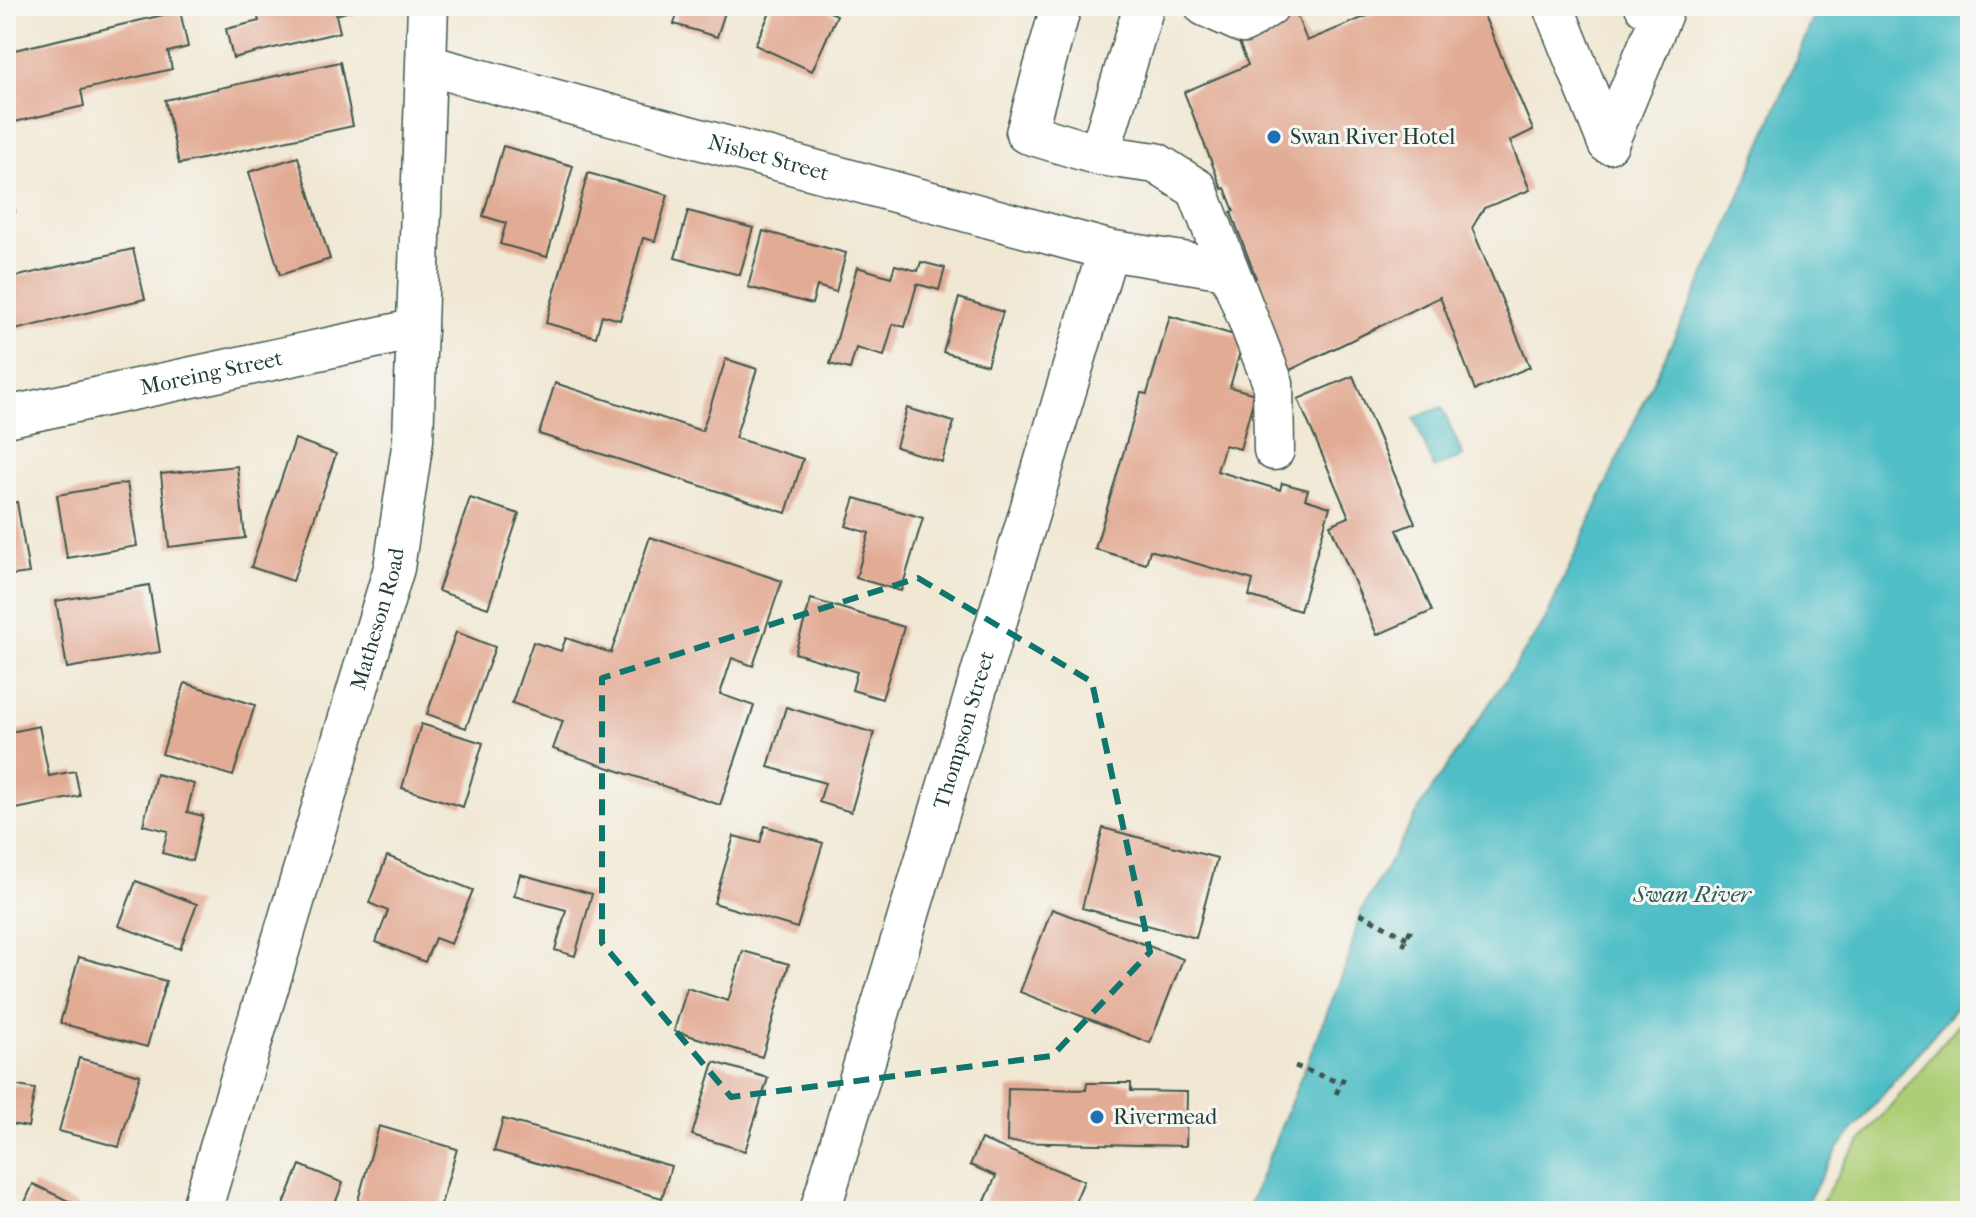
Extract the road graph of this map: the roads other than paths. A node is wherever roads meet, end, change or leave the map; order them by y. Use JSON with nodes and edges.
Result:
{"nodes":[{"id":1,"x":428,"y":6,"type":"edge"},
{"id":2,"x":1061,"y":6,"type":"edge"},
{"id":3,"x":1144,"y":6,"type":"edge"},
{"id":4,"x":1205,"y":6,"type":"edge"},
{"id":5,"x":1269,"y":6,"type":"edge"},
{"id":6,"x":1553,"y":6,"type":"edge"},
{"id":7,"x":1645,"y":6,"type":"edge"},
{"id":8,"x":427,"y":65,"type":"junction"},
{"id":9,"x":1099,"y":155,"type":"junction"},
{"id":10,"x":1108,"y":250,"type":"junction"},
{"id":11,"x":1226,"y":269,"type":"junction"},
{"id":12,"x":417,"y":329,"type":"junction"},
{"id":13,"x":6,"y":417,"type":"edge"},
{"id":14,"x":1274,"y":450,"type":"dead end"},
{"id":15,"x":201,"y":1211,"type":"edge"},
{"id":16,"x":820,"y":1211,"type":"edge"}],
"edges":[{"from":1,"to":8,"type":"street","name":"Matheson Road"},
{"from":2,"to":9,"type":"street"},
{"from":3,"to":9,"type":"street"},
{"from":4,"to":5,"type":"street"},
{"from":6,"to":7,"type":"street"},
{"from":8,"to":10,"type":"street","name":"Nisbet Street"},
{"from":8,"to":12,"type":"street","name":"Matheson Road"},
{"from":9,"to":11,"type":"street"},
{"from":10,"to":11,"type":"street","name":"Nisbet Street"},
{"from":10,"to":16,"type":"street","name":"Thompson Street"},
{"from":11,"to":14,"type":"street"},
{"from":12,"to":13,"type":"street","name":"Moreing Street"},
{"from":12,"to":15,"type":"street","name":"Matheson Road"}]}
